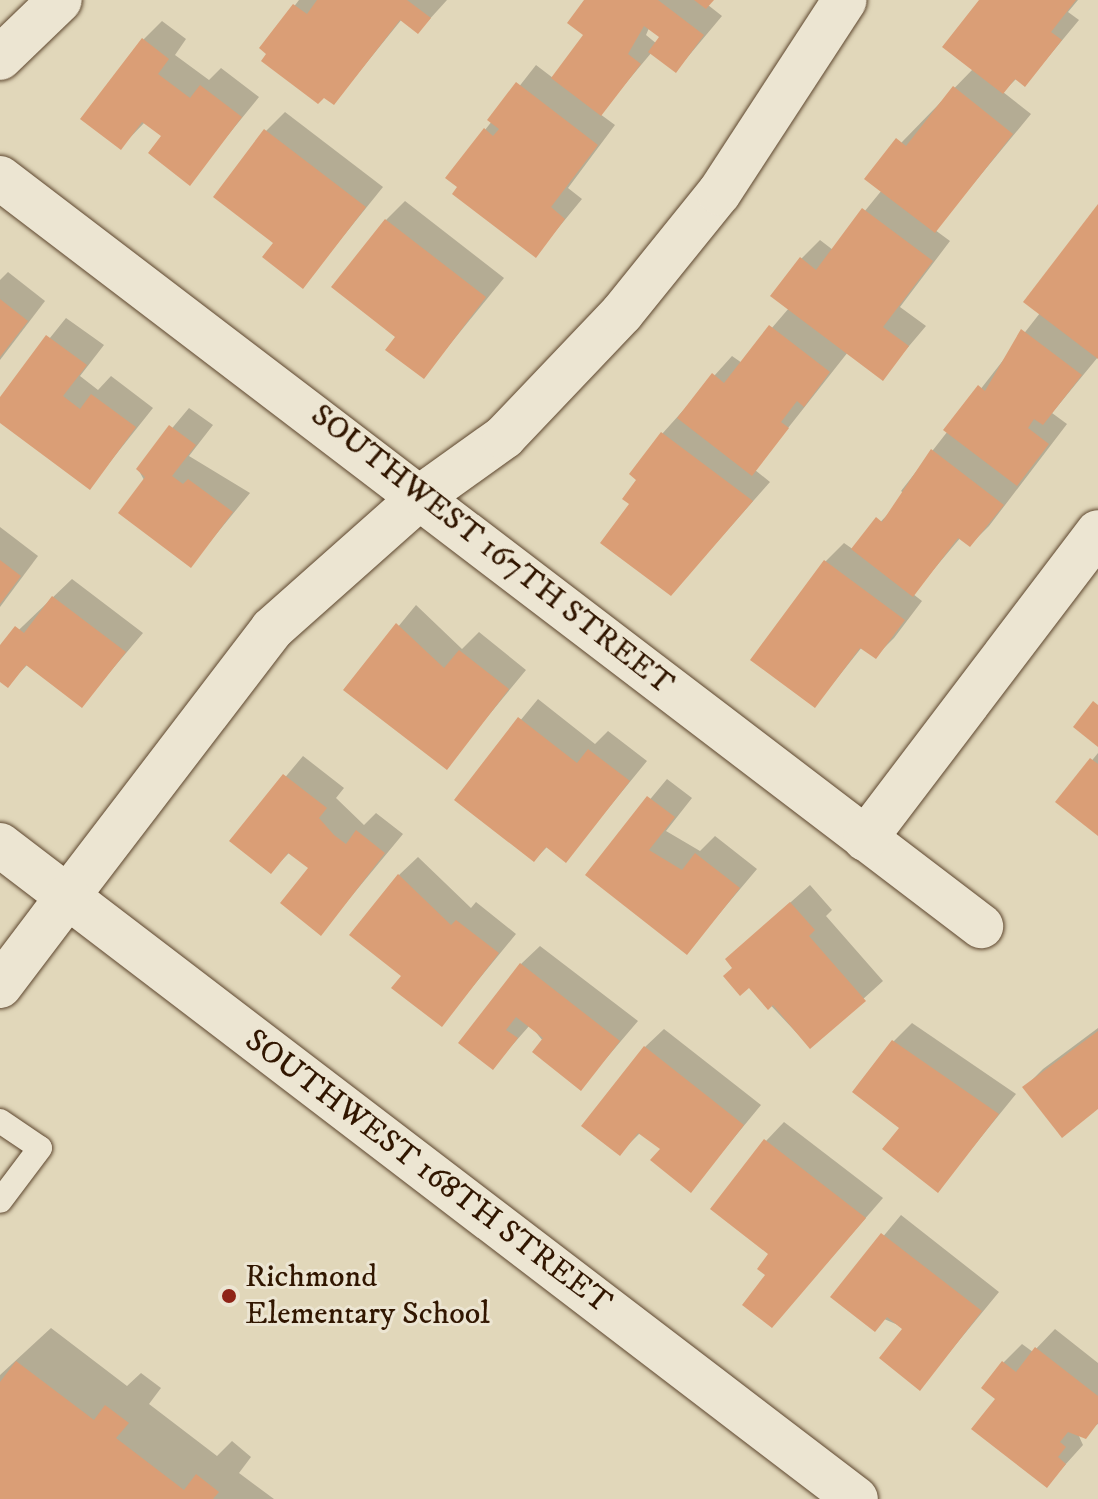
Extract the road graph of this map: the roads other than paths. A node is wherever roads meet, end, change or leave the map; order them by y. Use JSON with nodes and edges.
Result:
{"nodes":[{"id":1,"x":60,"y":0,"type":"edge"},
{"id":2,"x":845,"y":0,"type":"edge"},
{"id":3,"x":0,"y":58,"type":"edge"},
{"id":4,"x":0,"y":178,"type":"edge"},
{"id":5,"x":423,"y":495,"type":"junction"},
{"id":6,"x":1098,"y":532,"type":"edge"},
{"id":7,"x":865,"y":839,"type":"junction"},
{"id":8,"x":0,"y":845,"type":"edge"},
{"id":9,"x":68,"y":896,"type":"junction"},
{"id":10,"x":981,"y":926,"type":"dead end"},
{"id":11,"x":0,"y":986,"type":"edge"},
{"id":12,"x":0,"y":1121,"type":"edge"},
{"id":13,"x":0,"y":1201,"type":"edge"},
{"id":14,"x":856,"y":1499,"type":"edge"}],
"edges":[{"from":1,"to":3,"type":"street"},
{"from":2,"to":5,"type":"street"},
{"from":4,"to":5,"type":"street","name":"SOUTHWEST 167TH STREET"},
{"from":5,"to":7,"type":"street","name":"SOUTHWEST 167TH STREET"},
{"from":5,"to":9,"type":"street"},
{"from":6,"to":7,"type":"street"},
{"from":7,"to":10,"type":"street","name":"SOUTHWEST 167TH STREET"},
{"from":8,"to":9,"type":"street","name":"SOUTHWEST 168TH STREET"},
{"from":9,"to":11,"type":"street"},
{"from":9,"to":14,"type":"street","name":"SOUTHWEST 168TH STREET"},
{"from":12,"to":13,"type":"lane"}]}
